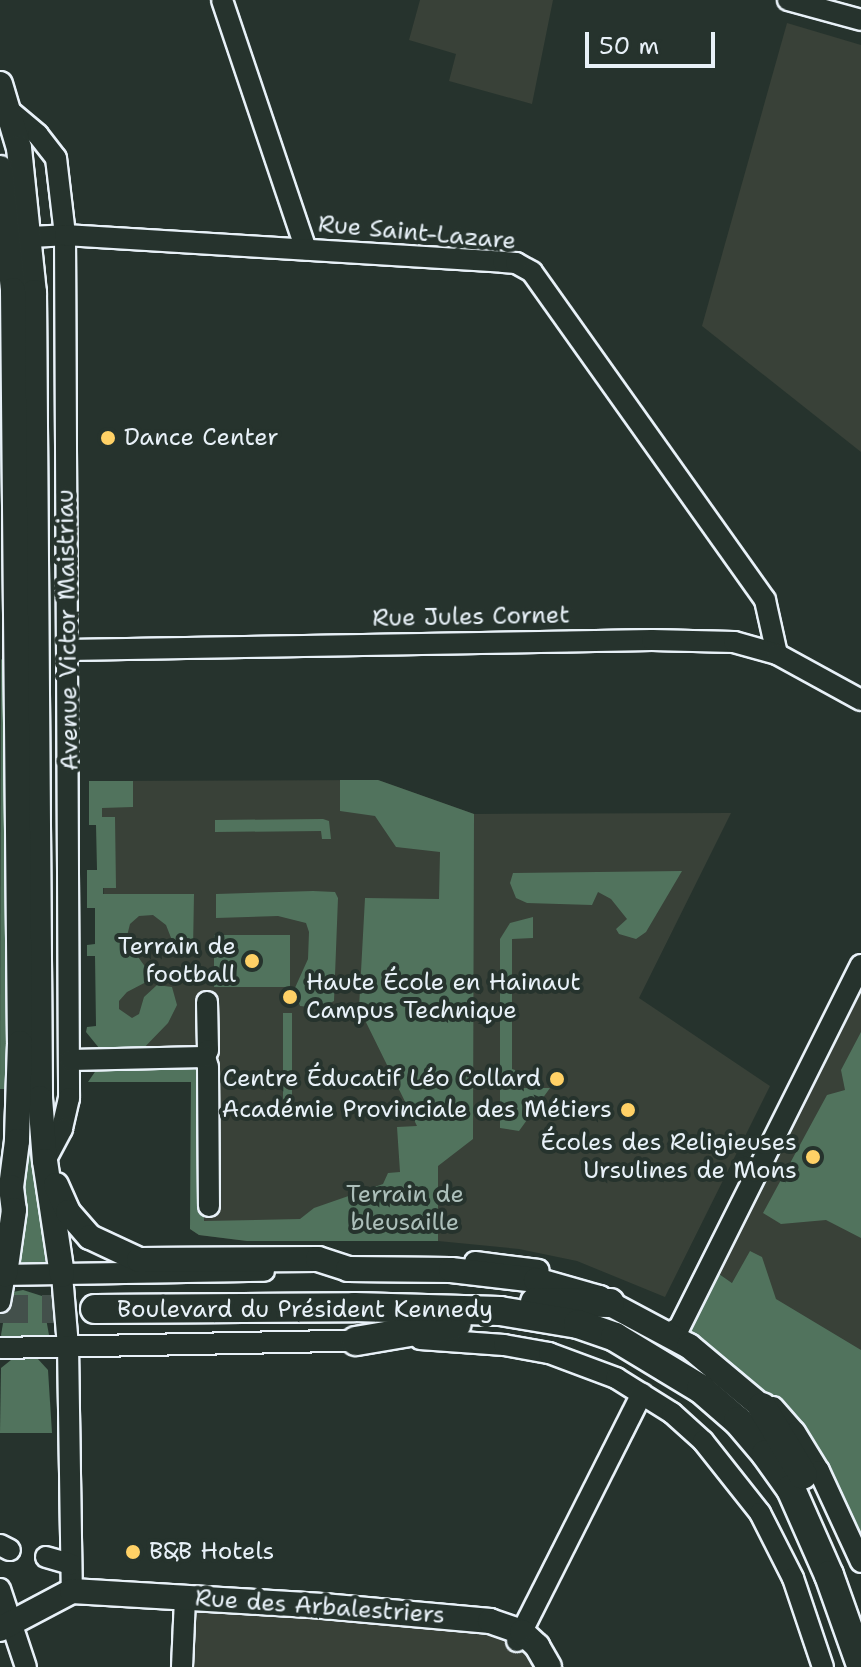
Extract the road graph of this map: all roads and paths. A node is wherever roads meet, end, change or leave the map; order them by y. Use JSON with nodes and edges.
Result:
{"nodes":[{"id":1,"x":222,"y":0,"type":"edge"},
{"id":2,"x":788,"y":0,"type":"edge"},
{"id":3,"x":861,"y":20,"type":"edge"},
{"id":4,"x":0,"y":84,"type":"edge"},
{"id":5,"x":11,"y":112,"type":"junction"},
{"id":6,"x":0,"y":168,"type":"edge"},
{"id":7,"x":65,"y":235,"type":"junction"},
{"id":8,"x":30,"y":237,"type":"junction"},
{"id":9,"x":306,"y":249,"type":"junction"},
{"id":10,"x":8,"y":647,"type":"edge"},
{"id":11,"x":68,"y":650,"type":"junction"},
{"id":12,"x":777,"y":654,"type":"junction"},
{"id":13,"x":861,"y":700,"type":"edge"},
{"id":14,"x":861,"y":965,"type":"edge"},
{"id":15,"x":207,"y":1002,"type":"dead end"},
{"id":16,"x":205,"y":1057,"type":"junction"},
{"id":17,"x":70,"y":1060,"type":"junction"},
{"id":18,"x":45,"y":1161,"type":"junction"},
{"id":19,"x":11,"y":1187,"type":"junction"},
{"id":20,"x":209,"y":1206,"type":"dead end"},
{"id":21,"x":0,"y":1210,"type":"edge"},
{"id":22,"x":388,"y":1258,"type":"junction"},
{"id":23,"x":318,"y":1259,"type":"junction"},
{"id":24,"x":348,"y":1269,"type":"junction"},
{"id":25,"x":3,"y":1274,"type":"edge"},
{"id":26,"x":62,"y":1275,"type":"junction"},
{"id":27,"x":0,"y":1302,"type":"edge"},
{"id":28,"x":621,"y":1303,"type":"junction"},
{"id":29,"x":354,"y":1307,"type":"junction"},
{"id":30,"x":95,"y":1309,"type":"tunnel mouth"},
{"id":31,"x":674,"y":1330,"type":"junction"},
{"id":32,"x":356,"y":1341,"type":"junction"},
{"id":33,"x":68,"y":1346,"type":"junction"},
{"id":34,"x":0,"y":1348,"type":"edge"},
{"id":35,"x":661,"y":1362,"type":"junction"},
{"id":36,"x":642,"y":1394,"type":"junction"},
{"id":37,"x":762,"y":1407,"type":"junction"},
{"id":38,"x":46,"y":1557,"type":"dead end"},
{"id":39,"x":861,"y":1562,"type":"edge"},
{"id":40,"x":71,"y":1564,"type":"junction"},
{"id":41,"x":829,"y":1575,"type":"junction"},
{"id":42,"x":861,"y":1582,"type":"edge"},
{"id":43,"x":0,"y":1589,"type":"edge"},
{"id":44,"x":72,"y":1591,"type":"junction"},
{"id":45,"x":185,"y":1598,"type":"junction"},
{"id":46,"x":4,"y":1626,"type":"edge"},
{"id":47,"x":519,"y":1636,"type":"junction"},
{"id":48,"x":861,"y":1665,"type":"edge"},
{"id":49,"x":26,"y":1667,"type":"edge"},
{"id":50,"x":182,"y":1667,"type":"edge"},
{"id":51,"x":549,"y":1667,"type":"edge"},
{"id":52,"x":823,"y":1667,"type":"edge"}],
"edges":[{"from":1,"to":9,"type":"street"},
{"from":2,"to":3,"type":"street"},
{"from":4,"to":5,"type":"main road","name":"Avenue Victor Maistriau"},
{"from":5,"to":7,"type":"street","name":"Avenue Victor Maistriau"},
{"from":5,"to":8,"type":"main road","name":"Avenue Victor Maistriau"},
{"from":6,"to":10,"type":"main road"},
{"from":7,"to":8,"type":"street","name":"Rue Saint-Lazare"},
{"from":7,"to":9,"type":"street","name":"Rue Saint-Lazare"},
{"from":7,"to":11,"type":"street","name":"Avenue Victor Maistriau"},
{"from":8,"to":18,"type":"main road","name":"Avenue Victor Maistriau"},
{"from":9,"to":12,"type":"street","name":"Rue Saint-Lazare"},
{"from":10,"to":19,"type":"main road"},
{"from":11,"to":12,"type":"street","name":"Rue Jules Cornet"},
{"from":11,"to":17,"type":"street","name":"Avenue Victor Maistriau"},
{"from":12,"to":13,"type":"street","name":"Rue Jules Cornet"},
{"from":14,"to":31,"type":"street"},
{"from":15,"to":16,"type":"street"},
{"from":16,"to":17,"type":"street"},
{"from":16,"to":20,"type":"street"},
{"from":17,"to":18,"type":"street","name":"Avenue Victor Maistriau"},
{"from":18,"to":23,"type":"main road"},
{"from":18,"to":26,"type":"main road","name":"Avenue Victor Maistriau"},
{"from":19,"to":21,"type":"main road"},
{"from":19,"to":25,"type":"main road"},
{"from":22,"to":23,"type":"street"},
{"from":22,"to":24,"type":"street","name":"Boulevard du Président Kennedy"},
{"from":22,"to":28,"type":"street","name":"Boulevard du Président Kennedy"},
{"from":23,"to":24,"type":"main road"},
{"from":24,"to":26,"type":"street","name":"Boulevard du Président Kennedy"},
{"from":24,"to":28,"type":"main road"},
{"from":25,"to":26,"type":"street","name":"Boulevard du Président Kennedy"},
{"from":25,"to":27,"type":"street"},
{"from":26,"to":33,"type":"street"},
{"from":28,"to":29,"type":"highway"},
{"from":28,"to":31,"type":"main road"},
{"from":29,"to":30,"type":"highway","name":"Boulevard du Président Kennedy"},
{"from":29,"to":35,"type":"highway","name":"Boulevard du Président Kennedy"},
{"from":31,"to":37,"type":"main road"},
{"from":31,"to":39,"type":"street"},
{"from":32,"to":33,"type":"street","name":"Boulevard du Président Kennedy"},
{"from":32,"to":35,"type":"highway"},
{"from":32,"to":36,"type":"street","name":"Boulevard du Président Kennedy"},
{"from":33,"to":34,"type":"street","name":"Boulevard du Président Kennedy"},
{"from":33,"to":40,"type":"street"},
{"from":35,"to":41,"type":"highway","name":"Boulevard du Président Kennedy"},
{"from":36,"to":47,"type":"street"},
{"from":36,"to":52,"type":"street","name":"Boulevard du Président Kennedy"},
{"from":37,"to":41,"type":"highway"},
{"from":37,"to":42,"type":"street"},
{"from":38,"to":40,"type":"street"},
{"from":40,"to":44,"type":"street"},
{"from":41,"to":48,"type":"highway","name":"Boulevard du Président Kennedy"},
{"from":43,"to":46,"type":"street"},
{"from":44,"to":45,"type":"main road","name":"Rue des Arbalestriers"},
{"from":44,"to":46,"type":"main road"},
{"from":45,"to":47,"type":"main road","name":"Rue des Arbalestriers"},
{"from":45,"to":50,"type":"street"},
{"from":46,"to":49,"type":"street"},
{"from":47,"to":51,"type":"main road"}]}
